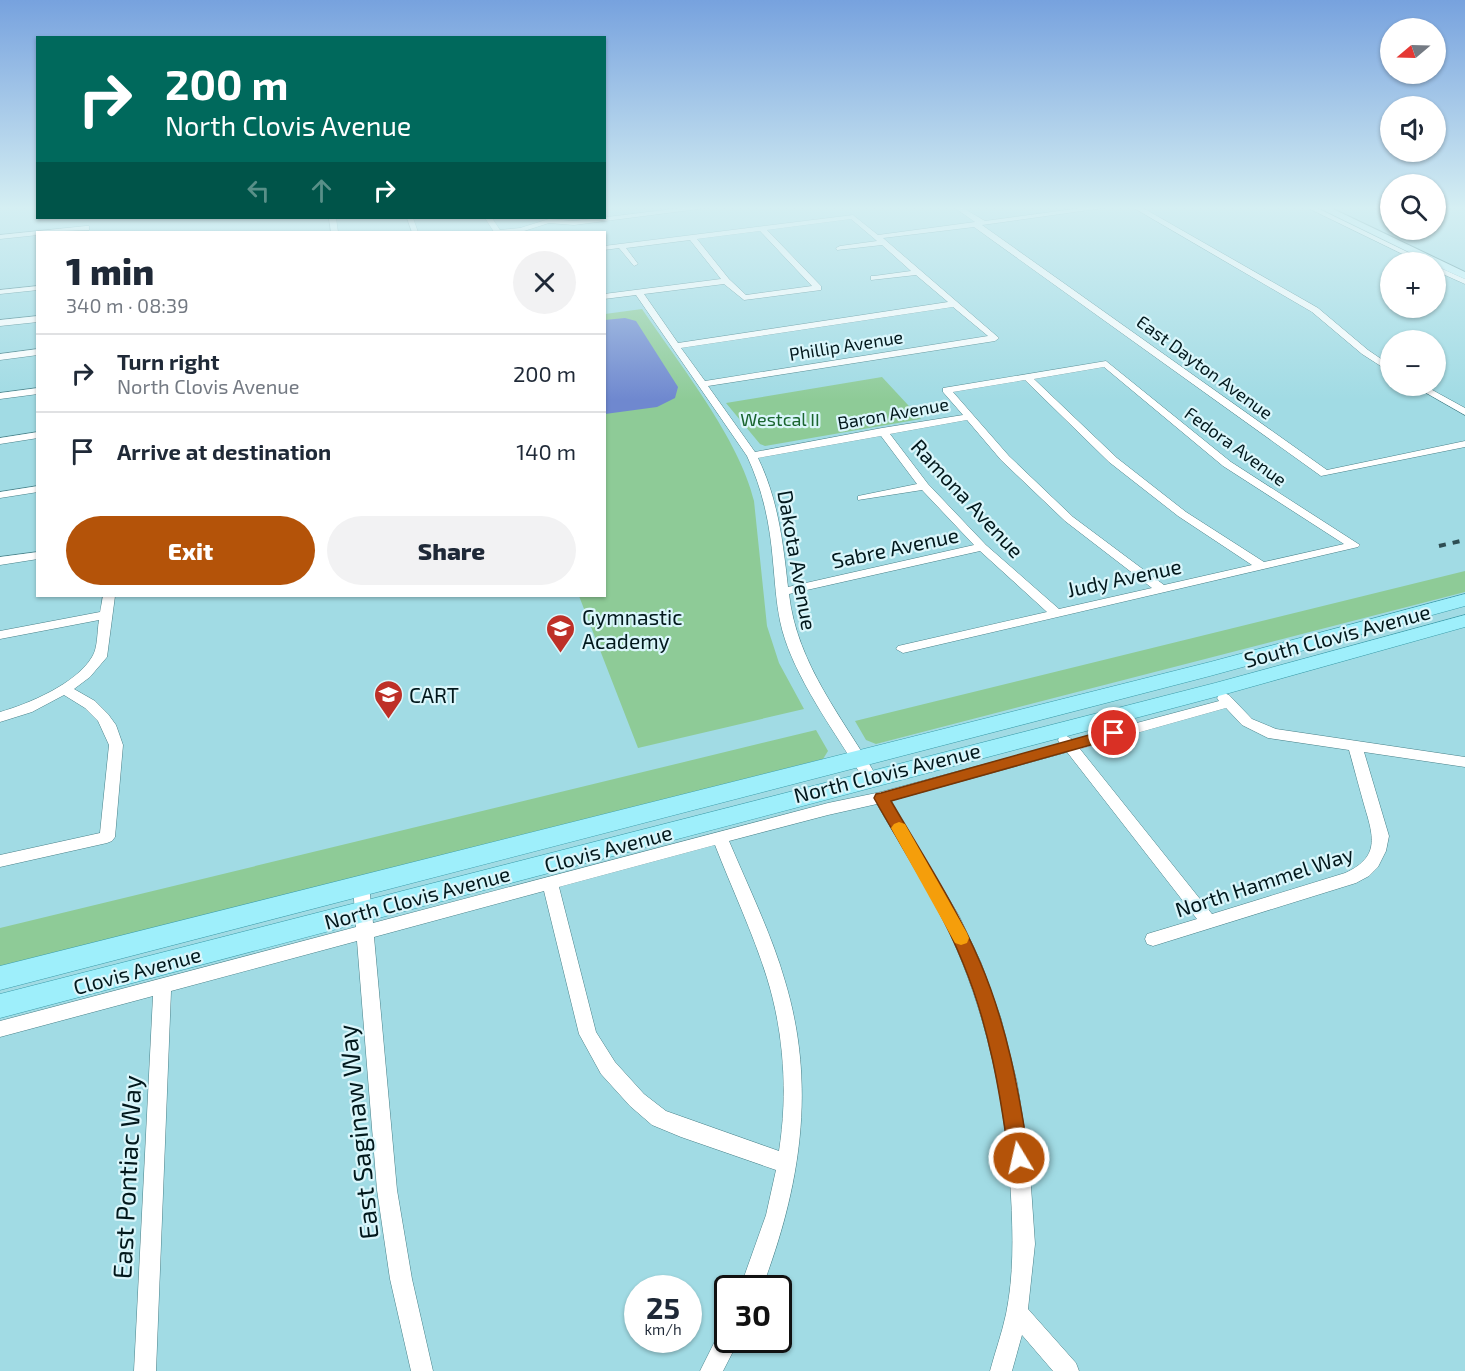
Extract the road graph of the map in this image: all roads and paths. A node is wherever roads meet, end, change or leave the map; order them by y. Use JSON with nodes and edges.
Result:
{"nodes":[{"id":1,"x":719,"y":272,"type":"edge"},
{"id":2,"x":803,"y":272,"type":"edge"},
{"id":3,"x":918,"y":272,"type":"joint"},
{"id":4,"x":1048,"y":272,"type":"edge"},
{"id":5,"x":1250,"y":272,"type":"edge"},
{"id":6,"x":1446,"y":273,"type":"edge"},
{"id":7,"x":874,"y":278,"type":"dead end"},
{"id":8,"x":726,"y":281,"type":"junction"},
{"id":9,"x":1465,"y":282,"type":"edge"},
{"id":10,"x":36,"y":288,"type":"edge"},
{"id":11,"x":0,"y":292,"type":"edge"},
{"id":12,"x":639,"y":293,"type":"junction"},
{"id":13,"x":606,"y":297,"type":"edge"},
{"id":14,"x":954,"y":304,"type":"junction"},
{"id":15,"x":36,"y":319,"type":"edge"},
{"id":16,"x":0,"y":323,"type":"edge"},
{"id":17,"x":676,"y":346,"type":"junction"},
{"id":18,"x":36,"y":352,"type":"edge"},
{"id":19,"x":0,"y":357,"type":"edge"},
{"id":20,"x":1380,"y":362,"type":"edge"},
{"id":21,"x":1106,"y":364,"type":"joint"},
{"id":22,"x":1027,"y":377,"type":"junction"},
{"id":23,"x":702,"y":384,"type":"junction"},
{"id":24,"x":36,"y":391,"type":"edge"},
{"id":25,"x":0,"y":396,"type":"edge"},
{"id":26,"x":1437,"y":396,"type":"edge"},
{"id":27,"x":1465,"y":412,"type":"edge"},
{"id":28,"x":970,"y":417,"type":"junction"},
{"id":29,"x":882,"y":431,"type":"junction"},
{"id":30,"x":36,"y":435,"type":"edge"},
{"id":31,"x":0,"y":441,"type":"edge"},
{"id":32,"x":1465,"y":444,"type":"edge"},
{"id":33,"x":752,"y":456,"type":"junction"},
{"id":34,"x":924,"y":486,"type":"junction"},
{"id":35,"x":36,"y":489,"type":"edge"},
{"id":36,"x":0,"y":495,"type":"edge"},
{"id":37,"x":862,"y":498,"type":"dead end"},
{"id":38,"x":1354,"y":545,"type":"joint"},
{"id":39,"x":982,"y":547,"type":"junction"},
{"id":40,"x":36,"y":555,"type":"edge"},
{"id":41,"x":0,"y":561,"type":"edge"},
{"id":42,"x":1263,"y":567,"type":"junction"},
{"id":43,"x":1161,"y":589,"type":"junction"},
{"id":44,"x":782,"y":592,"type":"junction"},
{"id":45,"x":109,"y":597,"type":"edge"},
{"id":46,"x":1465,"y":600,"type":"edge"},
{"id":47,"x":1465,"y":611,"type":"edge"},
{"id":48,"x":1055,"y":612,"type":"junction"},
{"id":49,"x":106,"y":615,"type":"junction"},
{"id":50,"x":1407,"y":616,"type":"junction"},
{"id":51,"x":1465,"y":621,"type":"edge"},
{"id":52,"x":1426,"y":631,"type":"junction"},
{"id":53,"x":0,"y":635,"type":"edge"},
{"id":54,"x":903,"y":649,"type":"dead end"},
{"id":55,"x":1354,"y":651,"type":"junction"},
{"id":56,"x":1218,"y":687,"type":"junction"},
{"id":57,"x":64,"y":689,"type":"junction"},
{"id":58,"x":0,"y":717,"type":"edge"},
{"id":59,"x":1063,"y":738,"type":"junction"},
{"id":60,"x":1355,"y":747,"type":"junction"},
{"id":61,"x":1465,"y":762,"type":"edge"},
{"id":62,"x":871,"y":779,"type":"junction"},
{"id":63,"x":720,"y":838,"type":"junction"},
{"id":64,"x":0,"y":861,"type":"edge"},
{"id":65,"x":550,"y":884,"type":"junction"},
{"id":66,"x":361,"y":886,"type":"junction"},
{"id":67,"x":1209,"y":922,"type":"junction"},
{"id":68,"x":363,"y":923,"type":"junction"},
{"id":69,"x":1153,"y":939,"type":"dead end"},
{"id":70,"x":0,"y":978,"type":"edge"},
{"id":71,"x":162,"y":985,"type":"junction"},
{"id":72,"x":0,"y":1006,"type":"edge"},
{"id":73,"x":0,"y":1029,"type":"edge"},
{"id":74,"x":788,"y":1164,"type":"junction"},
{"id":75,"x":757,"y":1275,"type":"edge"},
{"id":76,"x":1017,"y":1313,"type":"junction"},
{"id":77,"x":721,"y":1353,"type":"edge"},
{"id":78,"x":145,"y":1371,"type":"edge"},
{"id":79,"x":422,"y":1371,"type":"edge"},
{"id":80,"x":711,"y":1371,"type":"edge"},
{"id":81,"x":1000,"y":1371,"type":"edge"},
{"id":82,"x":1068,"y":1371,"type":"edge"}],
"edges":[{"from":1,"to":8,"type":"street"},
{"from":2,"to":8,"type":"street"},
{"from":3,"to":7,"type":"street"},
{"from":3,"to":14,"type":"street"},
{"from":4,"to":32,"type":"street","name":"East Dayton Avenue"},
{"from":5,"to":20,"type":"street"},
{"from":6,"to":9,"type":"street"},
{"from":8,"to":12,"type":"street"},
{"from":10,"to":11,"type":"street"},
{"from":12,"to":13,"type":"street"},
{"from":12,"to":17,"type":"street","name":"Dakota Avenue"},
{"from":14,"to":17,"type":"street"},
{"from":14,"to":23,"type":"street","name":"Phillip Avenue"},
{"from":15,"to":16,"type":"street"},
{"from":17,"to":23,"type":"street","name":"Dakota Avenue"},
{"from":18,"to":19,"type":"street"},
{"from":21,"to":22,"type":"street","name":"Baron Avenue"},
{"from":21,"to":38,"type":"street","name":"Fedora Avenue"},
{"from":22,"to":28,"type":"street","name":"Baron Avenue"},
{"from":22,"to":42,"type":"street"},
{"from":23,"to":33,"type":"street","name":"Dakota Avenue"},
{"from":24,"to":25,"type":"street"},
{"from":26,"to":27,"type":"street"},
{"from":28,"to":29,"type":"street","name":"Baron Avenue"},
{"from":28,"to":43,"type":"street"},
{"from":29,"to":33,"type":"street","name":"Baron Avenue"},
{"from":29,"to":34,"type":"street","name":"Ramona Avenue"},
{"from":30,"to":31,"type":"street"},
{"from":33,"to":44,"type":"street","name":"Dakota Avenue"},
{"from":34,"to":37,"type":"street"},
{"from":34,"to":39,"type":"street","name":"Ramona Avenue"},
{"from":35,"to":36,"type":"street"},
{"from":38,"to":42,"type":"street","name":"Judy Avenue"},
{"from":39,"to":44,"type":"street","name":"Sabre Avenue"},
{"from":39,"to":48,"type":"street","name":"Ramona Avenue"},
{"from":40,"to":41,"type":"street"},
{"from":42,"to":43,"type":"street","name":"Judy Avenue"},
{"from":43,"to":48,"type":"street","name":"Judy Avenue"},
{"from":44,"to":62,"type":"street","name":"Dakota Avenue"},
{"from":45,"to":49,"type":"street"},
{"from":46,"to":50,"type":"main road","name":"South Clovis Avenue"},
{"from":47,"to":52,"type":"main road"},
{"from":48,"to":54,"type":"street","name":"Judy Avenue"},
{"from":49,"to":53,"type":"street"},
{"from":49,"to":57,"type":"street"},
{"from":50,"to":55,"type":"main road"},
{"from":50,"to":56,"type":"main road","name":"South Clovis Avenue"},
{"from":51,"to":52,"type":"main road","name":"South Clovis Avenue"},
{"from":52,"to":55,"type":"main road","name":"South Clovis Avenue"},
{"from":55,"to":56,"type":"main road","name":"South Clovis Avenue"},
{"from":56,"to":59,"type":"main road","name":"Clovis Avenue"},
{"from":56,"to":60,"type":"street"},
{"from":56,"to":62,"type":"main road","name":"Clovis Avenue"},
{"from":57,"to":58,"type":"street"},
{"from":57,"to":64,"type":"street"},
{"from":59,"to":62,"type":"main road","name":"Clovis Avenue"},
{"from":59,"to":67,"type":"street"},
{"from":60,"to":61,"type":"street"},
{"from":60,"to":67,"type":"street","name":"North Hammel Way"},
{"from":62,"to":63,"type":"street","name":"North Clovis Avenue"},
{"from":62,"to":66,"type":"main road","name":"Clovis Avenue"},
{"from":62,"to":68,"type":"main road","name":"Clovis Avenue"},
{"from":62,"to":76,"type":"street","name":"Dakota Avenue"},
{"from":63,"to":65,"type":"street","name":"North Clovis Avenue"},
{"from":63,"to":74,"type":"street"},
{"from":65,"to":68,"type":"street","name":"North Clovis Avenue"},
{"from":65,"to":74,"type":"street"},
{"from":66,"to":68,"type":"street","name":"East Saginaw Way"},
{"from":66,"to":70,"type":"main road","name":"Clovis Avenue"},
{"from":67,"to":69,"type":"street","name":"North Hammel Way"},
{"from":68,"to":71,"type":"street","name":"North Clovis Avenue"},
{"from":68,"to":72,"type":"main road","name":"Clovis Avenue"},
{"from":68,"to":79,"type":"street","name":"East Saginaw Way"},
{"from":71,"to":73,"type":"street","name":"North Clovis Avenue"},
{"from":71,"to":78,"type":"street","name":"East Pontiac Way"},
{"from":74,"to":75,"type":"street"},
{"from":76,"to":81,"type":"street","name":"Dakota Avenue"},
{"from":76,"to":82,"type":"street"},
{"from":77,"to":80,"type":"street"}]}
